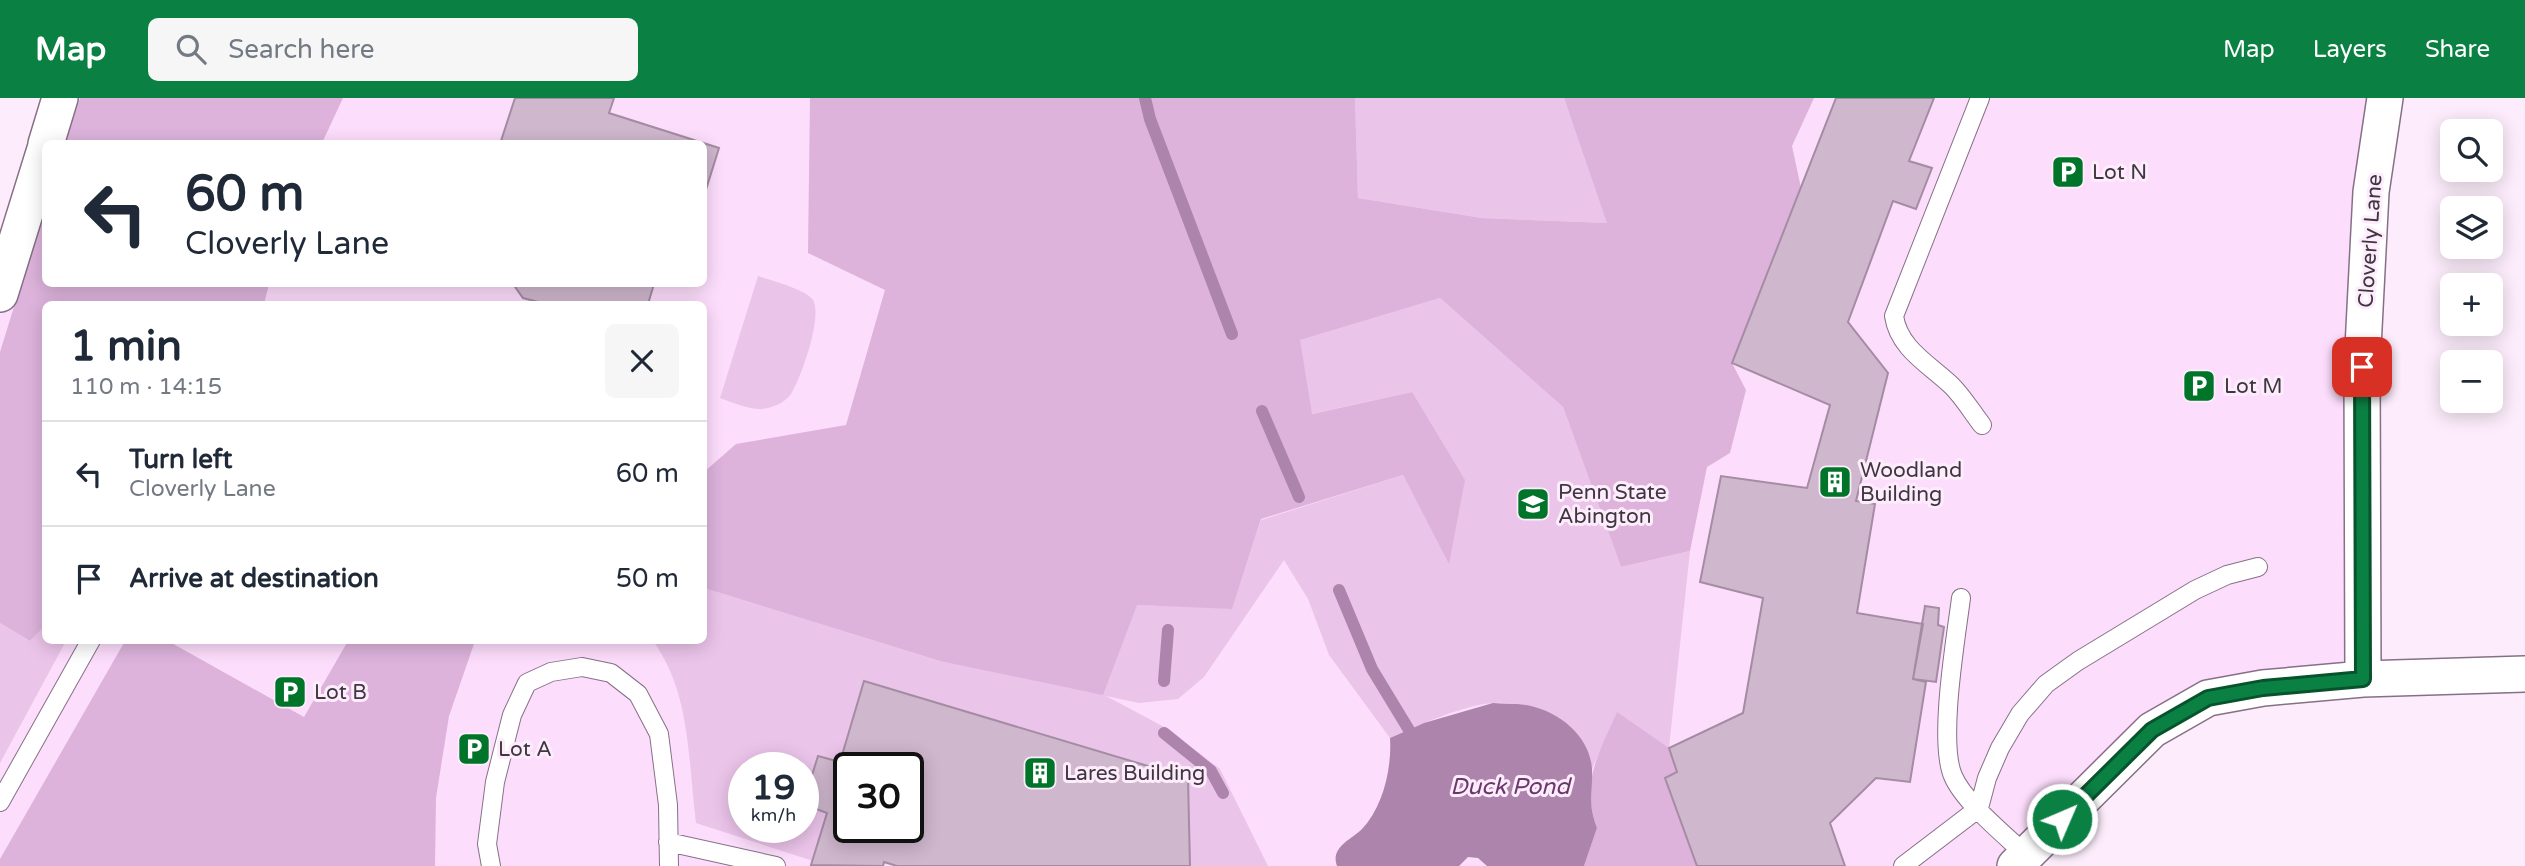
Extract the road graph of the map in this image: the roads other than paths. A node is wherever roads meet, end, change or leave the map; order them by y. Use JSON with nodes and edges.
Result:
{"nodes":[{"id":1,"x":60,"y":98,"type":"edge"},
{"id":2,"x":1980,"y":98,"type":"edge"},
{"id":3,"x":2385,"y":98,"type":"edge"},
{"id":4,"x":47,"y":140,"type":"edge"},
{"id":5,"x":42,"y":158,"type":"edge"},
{"id":6,"x":0,"y":294,"type":"edge"},
{"id":7,"x":1982,"y":425,"type":"dead end"},
{"id":8,"x":2258,"y":566,"type":"dead end"},
{"id":9,"x":1961,"y":598,"type":"dead end"},
{"id":10,"x":89,"y":644,"type":"edge"},
{"id":11,"x":2525,"y":674,"type":"edge"},
{"id":12,"x":2363,"y":679,"type":"junction"},
{"id":13,"x":0,"y":802,"type":"edge"},
{"id":14,"x":1979,"y":808,"type":"junction"},
{"id":15,"x":668,"y":842,"type":"junction"},
{"id":16,"x":2021,"y":861,"type":"edge"},
{"id":17,"x":491,"y":866,"type":"edge"},
{"id":18,"x":669,"y":866,"type":"edge"},
{"id":19,"x":776,"y":866,"type":"edge"},
{"id":20,"x":1903,"y":866,"type":"edge"}],
"edges":[{"from":1,"to":4,"type":"street"},
{"from":2,"to":7,"type":"lane"},
{"from":3,"to":12,"type":"street","name":"Cloverly Lane"},
{"from":5,"to":6,"type":"street"},
{"from":8,"to":14,"type":"lane"},
{"from":9,"to":14,"type":"lane"},
{"from":10,"to":13,"type":"lane"},
{"from":11,"to":12,"type":"street"},
{"from":12,"to":16,"type":"street"},
{"from":14,"to":16,"type":"lane"},
{"from":14,"to":20,"type":"lane"},
{"from":15,"to":17,"type":"lane"},
{"from":15,"to":18,"type":"lane"},
{"from":15,"to":19,"type":"lane"}]}
